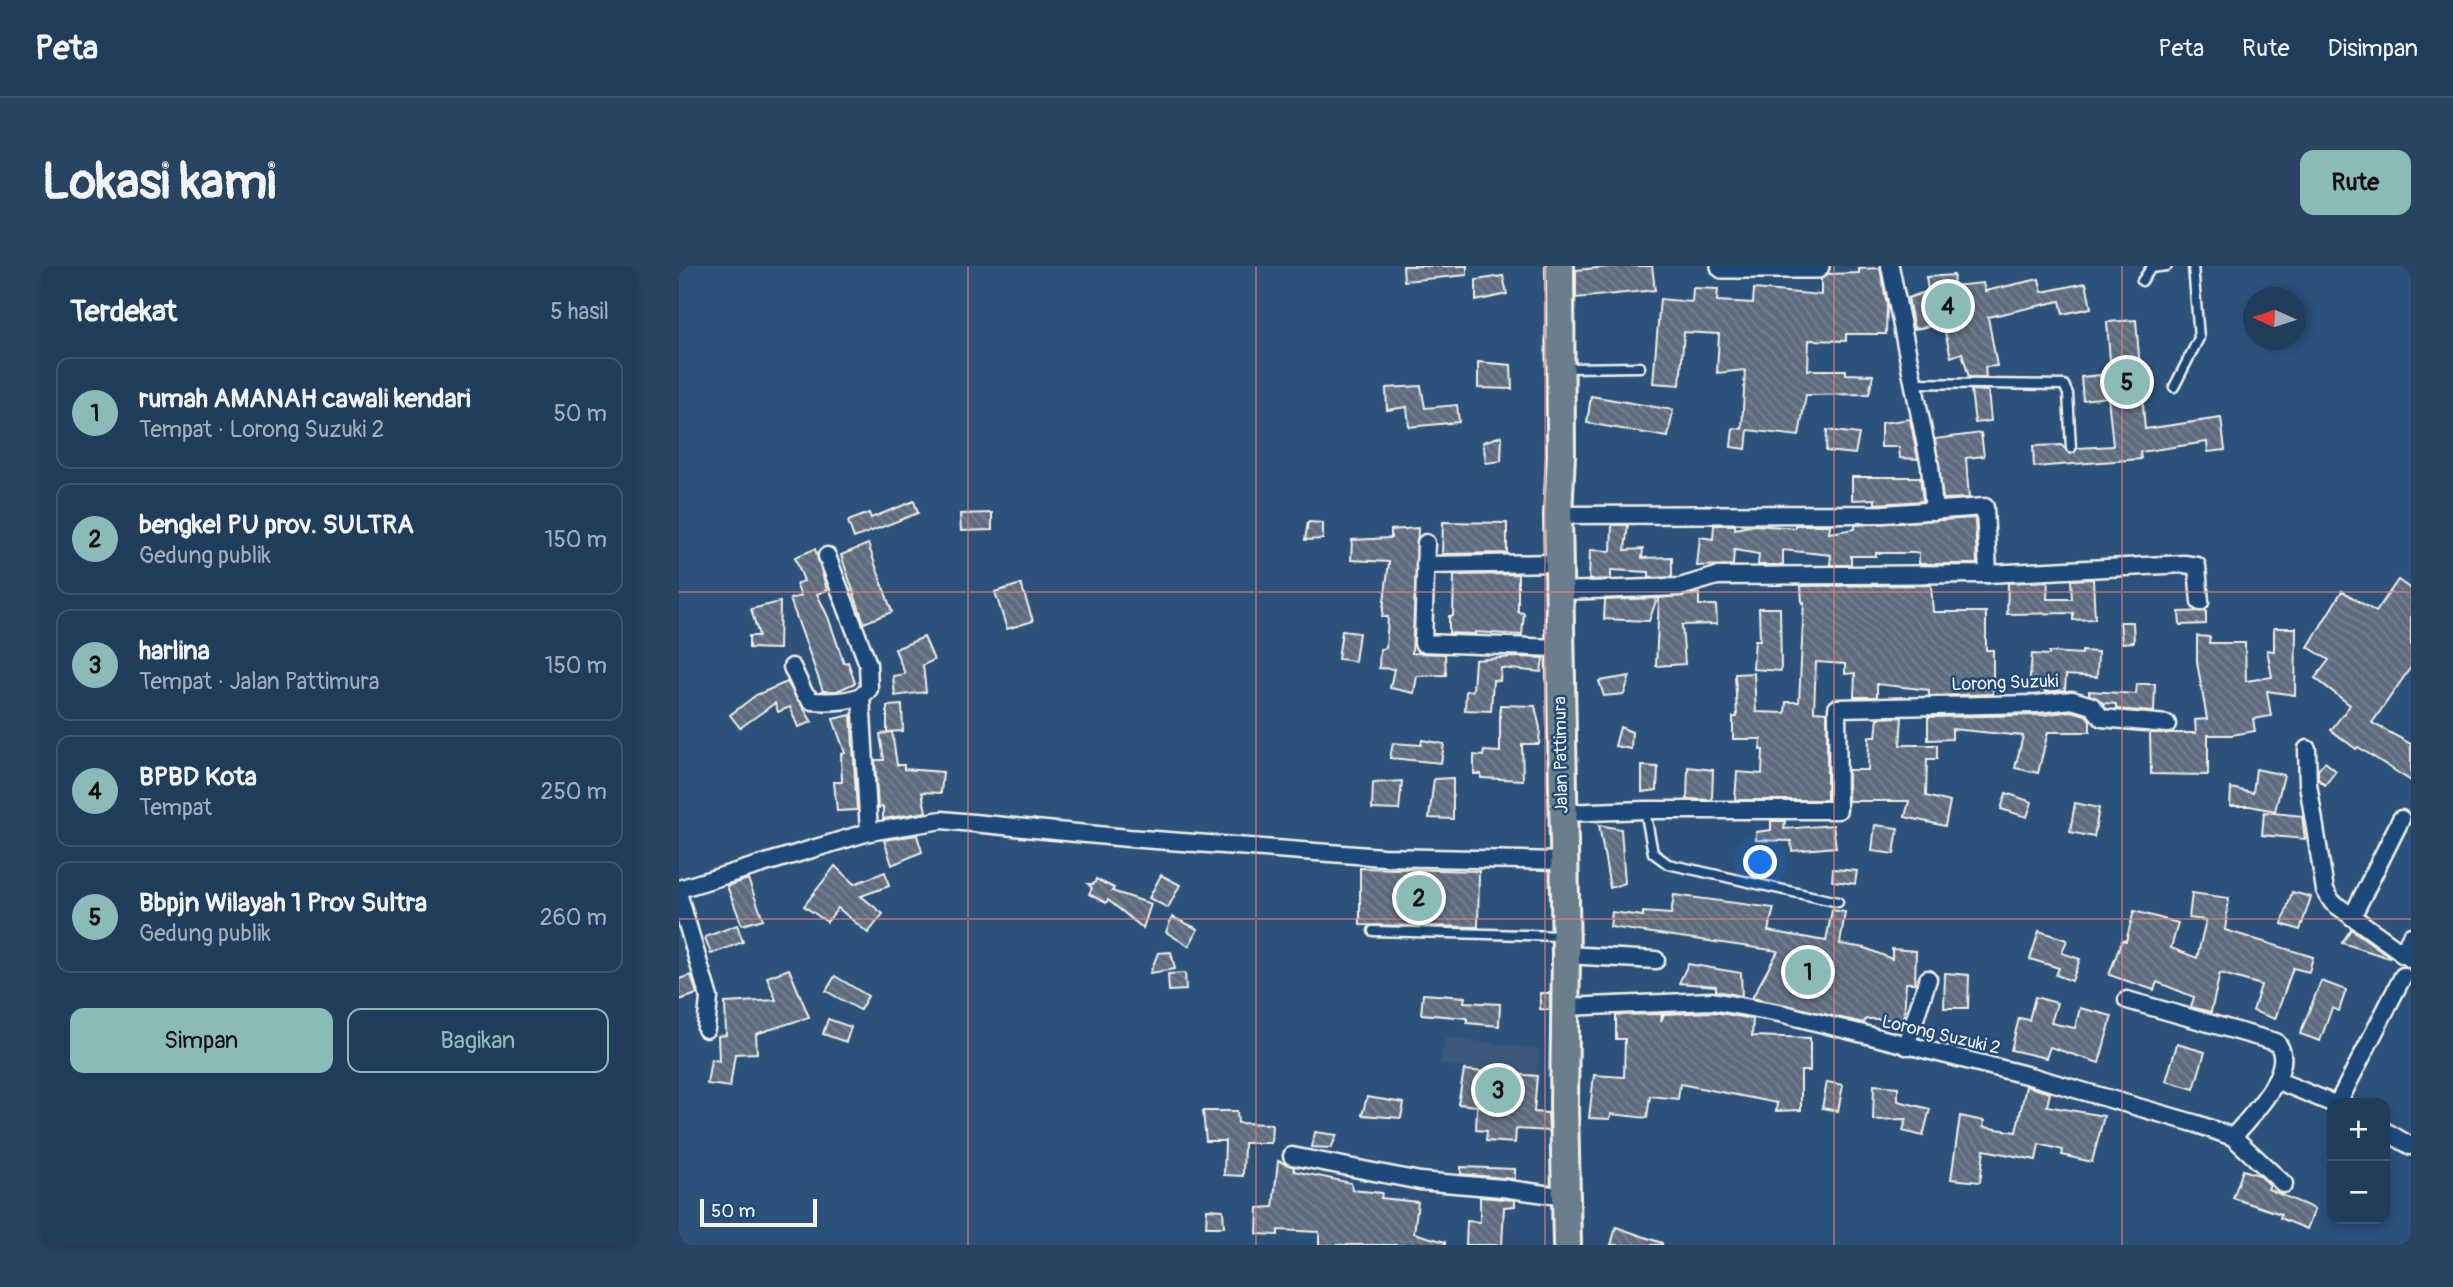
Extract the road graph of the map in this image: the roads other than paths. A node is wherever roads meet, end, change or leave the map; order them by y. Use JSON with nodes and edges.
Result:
{"nodes":[{"id":1,"x":1560,"y":266,"type":"edge"},
{"id":2,"x":1723,"y":266,"type":"edge"},
{"id":3,"x":1817,"y":266,"type":"edge"},
{"id":4,"x":1890,"y":266,"type":"edge"},
{"id":5,"x":2167,"y":266,"type":"edge"},
{"id":6,"x":2193,"y":266,"type":"edge"},
{"id":7,"x":2142,"y":281,"type":"dead end"},
{"id":8,"x":1640,"y":367,"type":"dead end"},
{"id":9,"x":1562,"y":369,"type":"junction"},
{"id":10,"x":1911,"y":383,"type":"junction"},
{"id":11,"x":2174,"y":387,"type":"dead end"},
{"id":12,"x":2071,"y":448,"type":"dead end"},
{"id":13,"x":1934,"y":511,"type":"junction"},
{"id":14,"x":1558,"y":514,"type":"junction"},
{"id":15,"x":1426,"y":543,"type":"dead end"},
{"id":16,"x":827,"y":556,"type":"dead end"},
{"id":17,"x":1558,"y":563,"type":"junction"},
{"id":18,"x":1425,"y":565,"type":"junction"},
{"id":19,"x":1988,"y":574,"type":"junction"},
{"id":20,"x":1560,"y":591,"type":"junction"},
{"id":21,"x":2200,"y":602,"type":"dead end"},
{"id":22,"x":1559,"y":648,"type":"junction"},
{"id":23,"x":792,"y":667,"type":"dead end"},
{"id":24,"x":861,"y":696,"type":"junction"},
{"id":25,"x":2167,"y":724,"type":"dead end"},
{"id":26,"x":2307,"y":749,"type":"dead end"},
{"id":27,"x":1645,"y":810,"type":"junction"},
{"id":28,"x":1562,"y":813,"type":"junction"},
{"id":29,"x":2401,"y":819,"type":"dead end"},
{"id":30,"x":869,"y":832,"type":"junction"},
{"id":31,"x":1563,"y":861,"type":"junction"},
{"id":32,"x":679,"y":889,"type":"edge"},
{"id":33,"x":679,"y":896,"type":"edge"},
{"id":34,"x":1838,"y":902,"type":"dead end"},
{"id":35,"x":2352,"y":917,"type":"junction"},
{"id":36,"x":1373,"y":931,"type":"dead end"},
{"id":37,"x":2411,"y":936,"type":"edge"},
{"id":38,"x":1566,"y":945,"type":"junction"},
{"id":39,"x":2406,"y":956,"type":"edge"},
{"id":40,"x":1656,"y":960,"type":"dead end"},
{"id":41,"x":2403,"y":976,"type":"dead end"},
{"id":42,"x":1928,"y":978,"type":"dead end"},
{"id":43,"x":2127,"y":1000,"type":"dead end"},
{"id":44,"x":1565,"y":1007,"type":"junction"},
{"id":45,"x":706,"y":1029,"type":"dead end"},
{"id":46,"x":1906,"y":1046,"type":"junction"},
{"id":47,"x":2276,"y":1080,"type":"junction"},
{"id":48,"x":2342,"y":1098,"type":"edge"},
{"id":49,"x":2327,"y":1101,"type":"edge"},
{"id":50,"x":2390,"y":1133,"type":"edge"},
{"id":51,"x":2233,"y":1137,"type":"junction"},
{"id":52,"x":2410,"y":1142,"type":"edge"},
{"id":53,"x":1292,"y":1156,"type":"dead end"},
{"id":54,"x":2284,"y":1184,"type":"dead end"},
{"id":55,"x":1566,"y":1198,"type":"junction"},
{"id":56,"x":1567,"y":1245,"type":"edge"}],
"edges":[{"from":1,"to":9,"type":"highway","name":"Jalan Pattimura"},
{"from":2,"to":3,"type":"main road"},
{"from":4,"to":10,"type":"street"},
{"from":5,"to":7,"type":"lane"},
{"from":6,"to":11,"type":"lane"},
{"from":8,"to":9,"type":"lane"},
{"from":9,"to":14,"type":"highway","name":"Jalan Pattimura"},
{"from":10,"to":12,"type":"lane"},
{"from":10,"to":13,"type":"street"},
{"from":13,"to":14,"type":"street"},
{"from":13,"to":19,"type":"street"},
{"from":14,"to":17,"type":"highway","name":"Jalan Pattimura"},
{"from":15,"to":18,"type":"street"},
{"from":16,"to":24,"type":"street"},
{"from":17,"to":18,"type":"street"},
{"from":17,"to":20,"type":"highway","name":"Jalan Pattimura"},
{"from":18,"to":22,"type":"street"},
{"from":19,"to":20,"type":"street"},
{"from":19,"to":21,"type":"street"},
{"from":20,"to":22,"type":"highway","name":"Jalan Pattimura"},
{"from":22,"to":28,"type":"highway","name":"Jalan Pattimura"},
{"from":23,"to":24,"type":"street"},
{"from":24,"to":30,"type":"street"},
{"from":25,"to":27,"type":"street","name":"Lorong Suzuki"},
{"from":26,"to":35,"type":"street"},
{"from":27,"to":28,"type":"street"},
{"from":27,"to":34,"type":"lane"},
{"from":28,"to":31,"type":"highway","name":"Jalan Pattimura"},
{"from":29,"to":35,"type":"street"},
{"from":30,"to":31,"type":"street"},
{"from":30,"to":32,"type":"street"},
{"from":31,"to":38,"type":"highway","name":"Jalan Pattimura"},
{"from":33,"to":45,"type":"street"},
{"from":35,"to":39,"type":"street"},
{"from":36,"to":38,"type":"lane"},
{"from":37,"to":39,"type":"street"},
{"from":38,"to":40,"type":"street"},
{"from":38,"to":44,"type":"highway","name":"Jalan Pattimura"},
{"from":41,"to":48,"type":"street"},
{"from":42,"to":46,"type":"street"},
{"from":43,"to":47,"type":"street"},
{"from":44,"to":46,"type":"street","name":"Lorong Suzuki 2"},
{"from":44,"to":55,"type":"highway","name":"Jalan Pattimura"},
{"from":46,"to":51,"type":"street","name":"Lorong Suzuki 2"},
{"from":47,"to":49,"type":"street"},
{"from":47,"to":51,"type":"street"},
{"from":50,"to":52,"type":"street"},
{"from":51,"to":54,"type":"street","name":"Lorong Suzuki 2"},
{"from":53,"to":55,"type":"street"},
{"from":55,"to":56,"type":"highway","name":"Jalan Pattimura"}]}
